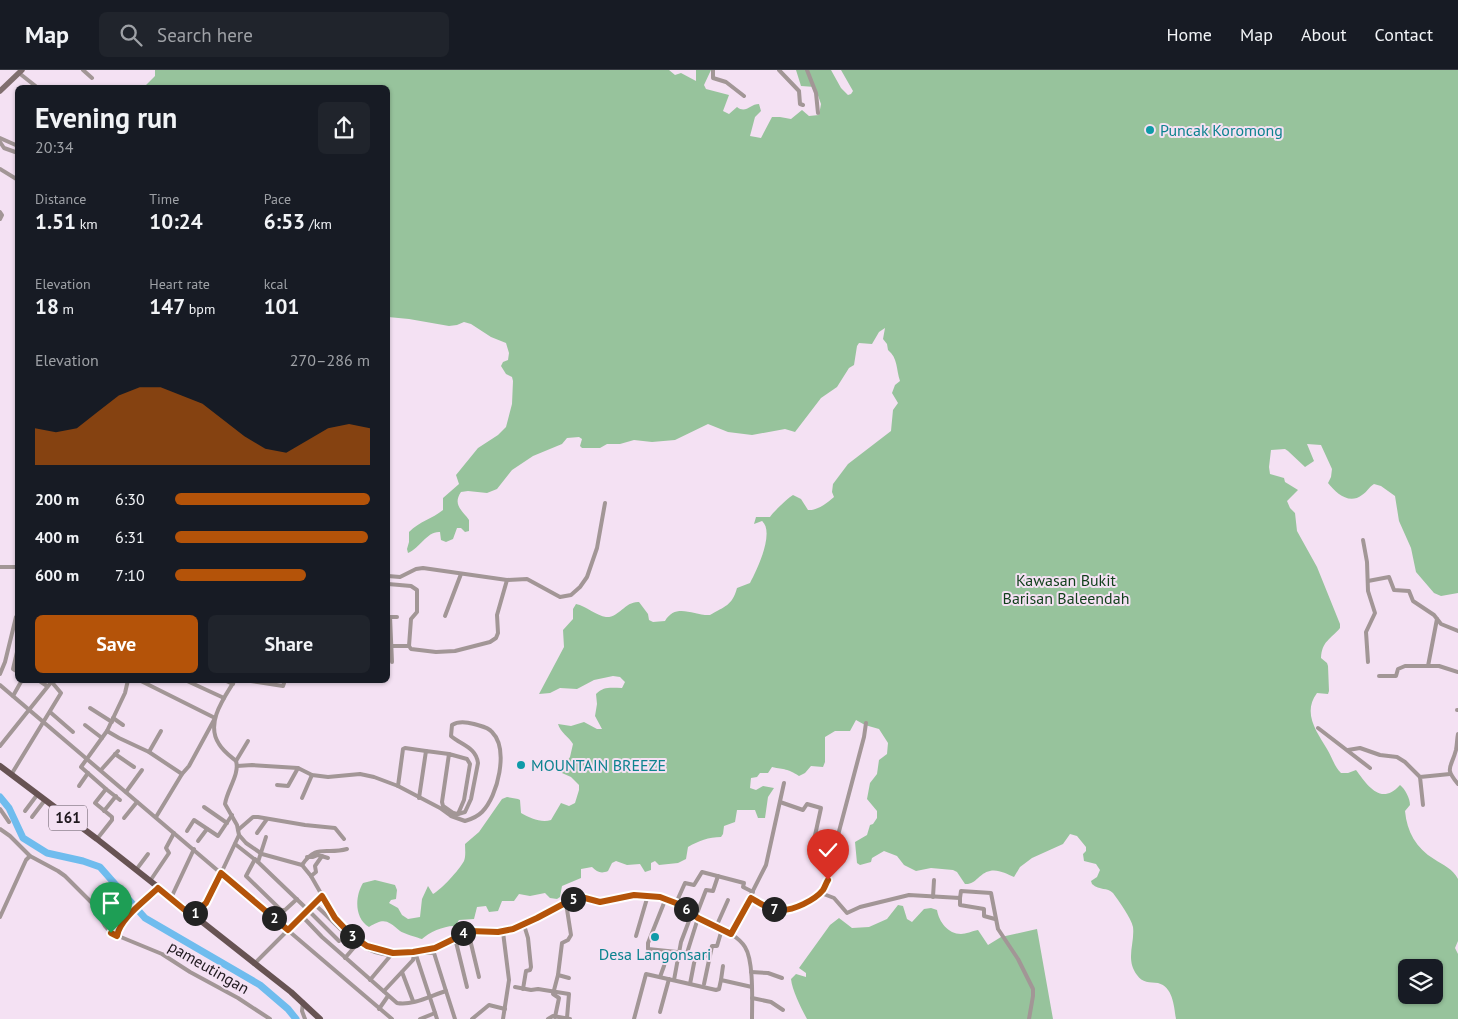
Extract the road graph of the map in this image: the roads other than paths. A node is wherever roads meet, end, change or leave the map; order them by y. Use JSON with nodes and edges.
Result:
{"nodes":[{"id":1,"x":83,"y":70,"type":"edge"},
{"id":2,"x":713,"y":70,"type":"edge"},
{"id":3,"x":779,"y":70,"type":"edge"},
{"id":4,"x":807,"y":70,"type":"edge"},
{"id":5,"x":20,"y":72,"type":"edge"},
{"id":6,"x":92,"y":78,"type":"dead end"},
{"id":7,"x":35,"y":85,"type":"edge"},
{"id":8,"x":0,"y":91,"type":"edge"},
{"id":9,"x":744,"y":96,"type":"dead end"},
{"id":10,"x":803,"y":105,"type":"dead end"},
{"id":11,"x":818,"y":113,"type":"dead end"},
{"id":12,"x":0,"y":140,"type":"edge"},
{"id":13,"x":15,"y":145,"type":"edge"},
{"id":14,"x":15,"y":152,"type":"edge"},
{"id":15,"x":0,"y":169,"type":"edge"},
{"id":16,"x":15,"y":178,"type":"edge"},
{"id":17,"x":0,"y":212,"type":"edge"},
{"id":18,"x":0,"y":219,"type":"edge"},
{"id":19,"x":605,"y":503,"type":"dead end"},
{"id":20,"x":1363,"y":540,"type":"dead end"},
{"id":21,"x":0,"y":567,"type":"edge"},
{"id":22,"x":15,"y":568,"type":"edge"},
{"id":23,"x":461,"y":574,"type":"junction"},
{"id":24,"x":390,"y":576,"type":"edge"},
{"id":25,"x":507,"y":580,"type":"junction"},
{"id":26,"x":1368,"y":581,"type":"junction"},
{"id":27,"x":390,"y":584,"type":"edge"},
{"id":28,"x":445,"y":616,"type":"dead end"},
{"id":29,"x":390,"y":617,"type":"edge"},
{"id":30,"x":397,"y":617,"type":"dead end"},
{"id":31,"x":1437,"y":619,"type":"junction"},
{"id":32,"x":15,"y":621,"type":"edge"},
{"id":33,"x":1458,"y":631,"type":"edge"},
{"id":34,"x":390,"y":646,"type":"edge"},
{"id":35,"x":409,"y":646,"type":"junction"},
{"id":36,"x":390,"y":651,"type":"edge"},
{"id":37,"x":392,"y":662,"type":"dead end"},
{"id":38,"x":1368,"y":662,"type":"dead end"},
{"id":39,"x":1428,"y":666,"type":"junction"},
{"id":40,"x":1458,"y":672,"type":"edge"},
{"id":41,"x":0,"y":674,"type":"edge"},
{"id":42,"x":1379,"y":676,"type":"dead end"},
{"id":43,"x":20,"y":683,"type":"edge"},
{"id":44,"x":42,"y":683,"type":"edge"},
{"id":45,"x":49,"y":683,"type":"edge"},
{"id":46,"x":54,"y":683,"type":"edge"},
{"id":47,"x":127,"y":683,"type":"edge"},
{"id":48,"x":146,"y":683,"type":"edge"},
{"id":49,"x":192,"y":683,"type":"edge"},
{"id":50,"x":233,"y":683,"type":"edge"},
{"id":51,"x":264,"y":683,"type":"edge"},
{"id":52,"x":284,"y":683,"type":"edge"},
{"id":53,"x":0,"y":685,"type":"edge"},
{"id":54,"x":46,"y":686,"type":"junction"},
{"id":55,"x":13,"y":696,"type":"junction"},
{"id":56,"x":224,"y":698,"type":"junction"},
{"id":57,"x":90,"y":708,"type":"dead end"},
{"id":58,"x":28,"y":709,"type":"junction"},
{"id":59,"x":50,"y":712,"type":"junction"},
{"id":60,"x":215,"y":719,"type":"junction"},
{"id":61,"x":112,"y":720,"type":"junction"},
{"id":62,"x":44,"y":722,"type":"junction"},
{"id":63,"x":866,"y":723,"type":"dead end"},
{"id":64,"x":85,"y":725,"type":"dead end"},
{"id":65,"x":123,"y":725,"type":"dead end"},
{"id":66,"x":1318,"y":728,"type":"dead end"},
{"id":67,"x":107,"y":731,"type":"junction"},
{"id":68,"x":72,"y":732,"type":"dead end"},
{"id":69,"x":161,"y":732,"type":"dead end"},
{"id":70,"x":1458,"y":734,"type":"edge"},
{"id":71,"x":102,"y":738,"type":"junction"},
{"id":72,"x":248,"y":741,"type":"dead end"},
{"id":73,"x":0,"y":746,"type":"edge"},
{"id":74,"x":1348,"y":750,"type":"junction"},
{"id":75,"x":426,"y":751,"type":"junction"},
{"id":76,"x":149,"y":752,"type":"junction"},
{"id":77,"x":449,"y":754,"type":"junction"},
{"id":78,"x":87,"y":758,"type":"junction"},
{"id":79,"x":236,"y":763,"type":"junction"},
{"id":80,"x":0,"y":766,"type":"edge"},
{"id":81,"x":134,"y":767,"type":"dead end"},
{"id":82,"x":298,"y":768,"type":"junction"},
{"id":83,"x":1370,"y":768,"type":"dead end"},
{"id":84,"x":101,"y":770,"type":"junction"},
{"id":85,"x":142,"y":770,"type":"dead end"},
{"id":86,"x":88,"y":773,"type":"junction"},
{"id":87,"x":182,"y":774,"type":"junction"},
{"id":88,"x":1450,"y":774,"type":"junction"},
{"id":89,"x":11,"y":775,"type":"junction"},
{"id":90,"x":312,"y":775,"type":"junction"},
{"id":91,"x":1420,"y":777,"type":"junction"},
{"id":92,"x":784,"y":783,"type":"dead end"},
{"id":93,"x":1458,"y":784,"type":"edge"},
{"id":94,"x":277,"y":785,"type":"dead end"},
{"id":95,"x":79,"y":786,"type":"dead end"},
{"id":96,"x":398,"y":786,"type":"junction"},
{"id":97,"x":106,"y":789,"type":"junction"},
{"id":98,"x":126,"y":792,"type":"junction"},
{"id":99,"x":37,"y":794,"type":"junction"},
{"id":100,"x":116,"y":796,"type":"junction"},
{"id":101,"x":302,"y":798,"type":"dead end"},
{"id":102,"x":419,"y":798,"type":"junction"},
{"id":103,"x":45,"y":800,"type":"junction"},
{"id":104,"x":120,"y":800,"type":"dead end"},
{"id":105,"x":137,"y":802,"type":"junction"},
{"id":106,"x":780,"y":802,"type":"junction"},
{"id":107,"x":1423,"y":804,"type":"dead end"},
{"id":108,"x":204,"y":807,"type":"dead end"},
{"id":109,"x":0,"y":809,"type":"edge"},
{"id":110,"x":24,"y":811,"type":"dead end"},
{"id":111,"x":104,"y":811,"type":"junction"},
{"id":112,"x":452,"y":814,"type":"junction"},
{"id":113,"x":458,"y":814,"type":"junction"},
{"id":114,"x":232,"y":815,"type":"junction"},
{"id":115,"x":32,"y":817,"type":"dead end"},
{"id":116,"x":156,"y":817,"type":"junction"},
{"id":117,"x":124,"y":818,"type":"dead end"},
{"id":118,"x":267,"y":819,"type":"junction"},
{"id":119,"x":10,"y":822,"type":"dead end"},
{"id":120,"x":227,"y":823,"type":"junction"},
{"id":121,"x":0,"y":829,"type":"edge"},
{"id":122,"x":207,"y":829,"type":"junction"},
{"id":123,"x":238,"y":830,"type":"junction"},
{"id":124,"x":187,"y":831,"type":"dead end"},
{"id":125,"x":258,"y":832,"type":"dead end"},
{"id":126,"x":174,"y":833,"type":"junction"},
{"id":127,"x":239,"y":835,"type":"junction"},
{"id":128,"x":266,"y":837,"type":"dead end"},
{"id":129,"x":344,"y":838,"type":"dead end"},
{"id":130,"x":97,"y":839,"type":"junction"},
{"id":131,"x":198,"y":841,"type":"dead end"},
{"id":132,"x":235,"y":844,"type":"junction"},
{"id":133,"x":835,"y":846,"type":"junction"},
{"id":134,"x":194,"y":849,"type":"junction"},
{"id":135,"x":347,"y":849,"type":"dead end"},
{"id":136,"x":148,"y":854,"type":"dead end"},
{"id":137,"x":262,"y":854,"type":"junction"},
{"id":138,"x":30,"y":856,"type":"junction"},
{"id":139,"x":322,"y":856,"type":"junction"},
{"id":140,"x":307,"y":857,"type":"junction"},
{"id":141,"x":328,"y":858,"type":"dead end"},
{"id":142,"x":256,"y":860,"type":"junction"},
{"id":143,"x":302,"y":865,"type":"junction"},
{"id":144,"x":136,"y":870,"type":"junction"},
{"id":145,"x":221,"y":873,"type":"junction"},
{"id":146,"x":311,"y":876,"type":"junction"},
{"id":147,"x":718,"y":876,"type":"junction"},
{"id":148,"x":934,"y":880,"type":"dead end"},
{"id":149,"x":150,"y":882,"type":"junction"},
{"id":150,"x":158,"y":888,"type":"junction"},
{"id":151,"x":753,"y":892,"type":"junction"},
{"id":152,"x":821,"y":893,"type":"junction"},
{"id":153,"x":648,"y":895,"type":"junction"},
{"id":154,"x":322,"y":896,"type":"junction"},
{"id":155,"x":933,"y":897,"type":"junction"},
{"id":156,"x":171,"y":898,"type":"junction"},
{"id":157,"x":666,"y":898,"type":"junction"},
{"id":158,"x":751,"y":898,"type":"junction"},
{"id":159,"x":960,"y":898,"type":"junction"},
{"id":160,"x":298,"y":899,"type":"junction"},
{"id":161,"x":728,"y":900,"type":"dead end"},
{"id":162,"x":566,"y":902,"type":"junction"},
{"id":163,"x":676,"y":903,"type":"junction"},
{"id":164,"x":314,"y":904,"type":"junction"},
{"id":165,"x":308,"y":910,"type":"junction"},
{"id":166,"x":692,"y":913,"type":"junction"},
{"id":167,"x":192,"y":916,"type":"junction"},
{"id":168,"x":302,"y":916,"type":"junction"},
{"id":169,"x":0,"y":917,"type":"edge"},
{"id":170,"x":697,"y":917,"type":"junction"},
{"id":171,"x":995,"y":919,"type":"junction"},
{"id":172,"x":524,"y":925,"type":"junction"},
{"id":173,"x":716,"y":927,"type":"junction"},
{"id":174,"x":288,"y":929,"type":"junction"},
{"id":175,"x":722,"y":930,"type":"junction"},
{"id":176,"x":468,"y":932,"type":"junction"},
{"id":177,"x":503,"y":932,"type":"junction"},
{"id":178,"x":731,"y":934,"type":"junction"},
{"id":179,"x":684,"y":935,"type":"junction"},
{"id":180,"x":117,"y":936,"type":"junction"},
{"id":181,"x":636,"y":936,"type":"dead end"},
{"id":182,"x":691,"y":937,"type":"junction"},
{"id":183,"x":455,"y":938,"type":"junction"},
{"id":184,"x":339,"y":941,"type":"dead end"},
{"id":185,"x":357,"y":944,"type":"junction"},
{"id":186,"x":667,"y":951,"type":"junction"},
{"id":187,"x":679,"y":952,"type":"junction"},
{"id":188,"x":687,"y":953,"type":"junction"},
{"id":189,"x":696,"y":953,"type":"junction"},
{"id":190,"x":391,"y":955,"type":"junction"},
{"id":191,"x":415,"y":955,"type":"junction"},
{"id":192,"x":709,"y":956,"type":"junction"},
{"id":193,"x":345,"y":958,"type":"junction"},
{"id":194,"x":254,"y":964,"type":"junction"},
{"id":195,"x":723,"y":966,"type":"dead end"},
{"id":196,"x":402,"y":972,"type":"junction"},
{"id":197,"x":750,"y":972,"type":"junction"},
{"id":198,"x":558,"y":975,"type":"junction"},
{"id":199,"x":479,"y":977,"type":"dead end"},
{"id":200,"x":660,"y":977,"type":"junction"},
{"id":201,"x":569,"y":978,"type":"dead end"},
{"id":202,"x":782,"y":978,"type":"dead end"},
{"id":203,"x":370,"y":980,"type":"junction"},
{"id":204,"x":672,"y":980,"type":"junction"},
{"id":205,"x":721,"y":980,"type":"junction"},
{"id":206,"x":690,"y":984,"type":"junction"},
{"id":207,"x":704,"y":984,"type":"dead end"},
{"id":208,"x":467,"y":987,"type":"dead end"},
{"id":209,"x":516,"y":987,"type":"dead end"},
{"id":210,"x":752,"y":988,"type":"junction"},
{"id":211,"x":523,"y":989,"type":"junction"},
{"id":212,"x":384,"y":991,"type":"junction"},
{"id":213,"x":446,"y":991,"type":"junction"},
{"id":214,"x":554,"y":991,"type":"junction"},
{"id":215,"x":388,"y":996,"type":"junction"},
{"id":216,"x":430,"y":997,"type":"junction"},
{"id":217,"x":752,"y":998,"type":"junction"},
{"id":218,"x":414,"y":1001,"type":"junction"},
{"id":219,"x":302,"y":1002,"type":"junction"},
{"id":220,"x":379,"y":1009,"type":"junction"},
{"id":221,"x":505,"y":1009,"type":"junction"},
{"id":222,"x":783,"y":1010,"type":"dead end"},
{"id":223,"x":660,"y":1012,"type":"dead end"},
{"id":224,"x":435,"y":1014,"type":"junction"},
{"id":225,"x":555,"y":1016,"type":"junction"},
{"id":226,"x":270,"y":1019,"type":"edge"},
{"id":227,"x":305,"y":1019,"type":"edge"},
{"id":228,"x":320,"y":1019,"type":"edge"},
{"id":229,"x":392,"y":1019,"type":"edge"},
{"id":230,"x":419,"y":1019,"type":"edge"},
{"id":231,"x":437,"y":1019,"type":"edge"},
{"id":232,"x":455,"y":1019,"type":"edge"},
{"id":233,"x":472,"y":1019,"type":"edge"},
{"id":234,"x":503,"y":1019,"type":"edge"},
{"id":235,"x":548,"y":1019,"type":"edge"},
{"id":236,"x":568,"y":1019,"type":"edge"},
{"id":237,"x":634,"y":1019,"type":"edge"},
{"id":238,"x":752,"y":1019,"type":"edge"},
{"id":239,"x":1029,"y":1019,"type":"edge"}],
"edges":[{"from":1,"to":6,"type":"street"},
{"from":2,"to":9,"type":"street"},
{"from":3,"to":10,"type":"street"},
{"from":4,"to":11,"type":"street"},
{"from":5,"to":7,"type":"street"},
{"from":5,"to":8,"type":"main road"},
{"from":12,"to":13,"type":"street"},
{"from":12,"to":14,"type":"street"},
{"from":15,"to":16,"type":"street"},
{"from":17,"to":18,"type":"street"},
{"from":19,"to":25,"type":"street"},
{"from":20,"to":26,"type":"street"},
{"from":21,"to":22,"type":"street"},
{"from":23,"to":24,"type":"street"},
{"from":23,"to":25,"type":"street"},
{"from":23,"to":28,"type":"street"},
{"from":25,"to":35,"type":"street"},
{"from":26,"to":31,"type":"street"},
{"from":26,"to":38,"type":"street"},
{"from":27,"to":35,"type":"street"},
{"from":29,"to":30,"type":"street"},
{"from":31,"to":33,"type":"street"},
{"from":31,"to":39,"type":"street"},
{"from":32,"to":41,"type":"street"},
{"from":34,"to":35,"type":"street"},
{"from":36,"to":37,"type":"street"},
{"from":39,"to":40,"type":"street"},
{"from":39,"to":42,"type":"street"},
{"from":43,"to":55,"type":"street"},
{"from":44,"to":54,"type":"street"},
{"from":45,"to":54,"type":"street"},
{"from":46,"to":59,"type":"street"},
{"from":47,"to":61,"type":"street"},
{"from":48,"to":60,"type":"street"},
{"from":49,"to":56,"type":"street"},
{"from":50,"to":56,"type":"street"},
{"from":51,"to":52,"type":"street"},
{"from":53,"to":55,"type":"street"},
{"from":54,"to":58,"type":"street"},
{"from":55,"to":58,"type":"street"},
{"from":56,"to":60,"type":"street"},
{"from":57,"to":61,"type":"street"},
{"from":58,"to":62,"type":"street"},
{"from":58,"to":73,"type":"street"},
{"from":59,"to":62,"type":"street"},
{"from":59,"to":68,"type":"street"},
{"from":60,"to":79,"type":"street"},
{"from":60,"to":87,"type":"street"},
{"from":61,"to":65,"type":"street"},
{"from":61,"to":67,"type":"street"},
{"from":62,"to":78,"type":"street"},
{"from":62,"to":89,"type":"street"},
{"from":63,"to":133,"type":"street"},
{"from":64,"to":71,"type":"street"},
{"from":66,"to":74,"type":"street"},
{"from":67,"to":71,"type":"street"},
{"from":67,"to":76,"type":"street"},
{"from":69,"to":76,"type":"street"},
{"from":70,"to":88,"type":"street"},
{"from":71,"to":78,"type":"street"},
{"from":72,"to":79,"type":"street"},
{"from":74,"to":83,"type":"street"},
{"from":74,"to":91,"type":"street"},
{"from":75,"to":77,"type":"street"},
{"from":75,"to":96,"type":"street"},
{"from":75,"to":102,"type":"street"},
{"from":76,"to":87,"type":"street"},
{"from":77,"to":112,"type":"street"},
{"from":77,"to":113,"type":"street"},
{"from":78,"to":84,"type":"street"},
{"from":78,"to":86,"type":"street"},
{"from":79,"to":82,"type":"street"},
{"from":79,"to":114,"type":"street"},
{"from":80,"to":89,"type":"main road","number":"161"},
{"from":81,"to":84,"type":"street"},
{"from":82,"to":90,"type":"street"},
{"from":82,"to":94,"type":"street"},
{"from":84,"to":98,"type":"street"},
{"from":85,"to":98,"type":"street"},
{"from":86,"to":95,"type":"street"},
{"from":86,"to":97,"type":"street"},
{"from":87,"to":116,"type":"street"},
{"from":88,"to":91,"type":"street"},
{"from":88,"to":93,"type":"street"},
{"from":89,"to":99,"type":"main road","number":"161"},
{"from":90,"to":96,"type":"street"},
{"from":90,"to":101,"type":"street"},
{"from":91,"to":107,"type":"street"},
{"from":92,"to":106,"type":"street"},
{"from":96,"to":102,"type":"street"},
{"from":97,"to":100,"type":"street"},
{"from":97,"to":111,"type":"street"},
{"from":98,"to":105,"type":"street"},
{"from":99,"to":103,"type":"main road","number":"161"},
{"from":99,"to":110,"type":"street"},
{"from":100,"to":104,"type":"street"},
{"from":100,"to":111,"type":"street"},
{"from":102,"to":112,"type":"street"},
{"from":103,"to":115,"type":"street"},
{"from":103,"to":130,"type":"main road","number":"161"},
{"from":105,"to":116,"type":"street"},
{"from":105,"to":117,"type":"street"},
{"from":106,"to":133,"type":"street"},
{"from":106,"to":151,"type":"street"},
{"from":108,"to":120,"type":"street"},
{"from":109,"to":119,"type":"street"},
{"from":111,"to":130,"type":"street"},
{"from":112,"to":113,"type":"street"},
{"from":112,"to":113,"type":"street"},
{"from":114,"to":120,"type":"street"},
{"from":114,"to":123,"type":"street"},
{"from":116,"to":126,"type":"street"},
{"from":118,"to":123,"type":"street"},
{"from":118,"to":125,"type":"street"},
{"from":118,"to":129,"type":"street"},
{"from":120,"to":122,"type":"street"},
{"from":121,"to":138,"type":"street"},
{"from":122,"to":124,"type":"street"},
{"from":122,"to":131,"type":"street"},
{"from":123,"to":127,"type":"street"},
{"from":126,"to":134,"type":"street"},
{"from":126,"to":149,"type":"street"},
{"from":127,"to":132,"type":"street"},
{"from":127,"to":137,"type":"street"},
{"from":128,"to":137,"type":"street"},
{"from":130,"to":144,"type":"main road","number":"161"},
{"from":132,"to":142,"type":"street"},
{"from":132,"to":145,"type":"street"},
{"from":133,"to":152,"type":"street"},
{"from":134,"to":145,"type":"street"},
{"from":134,"to":156,"type":"street"},
{"from":135,"to":140,"type":"street"},
{"from":136,"to":144,"type":"street"},
{"from":137,"to":142,"type":"street"},
{"from":137,"to":143,"type":"street"},
{"from":138,"to":169,"type":"street"},
{"from":138,"to":180,"type":"street"},
{"from":139,"to":140,"type":"street"},
{"from":139,"to":141,"type":"street"},
{"from":139,"to":146,"type":"street"},
{"from":140,"to":143,"type":"street"},
{"from":142,"to":160,"type":"street"},
{"from":142,"to":160,"type":"street"},
{"from":143,"to":146,"type":"street"},
{"from":144,"to":149,"type":"main road","number":"161"},
{"from":145,"to":167,"type":"street"},
{"from":145,"to":174,"type":"street"},
{"from":146,"to":154,"type":"street"},
{"from":147,"to":151,"type":"street"},
{"from":147,"to":163,"type":"street"},
{"from":147,"to":170,"type":"street"},
{"from":148,"to":155,"type":"street"},
{"from":149,"to":150,"type":"main road","number":"161"},
{"from":150,"to":156,"type":"main road","number":"161"},
{"from":150,"to":180,"type":"street"},
{"from":151,"to":158,"type":"street"},
{"from":152,"to":155,"type":"street"},
{"from":152,"to":158,"type":"street"},
{"from":153,"to":157,"type":"street"},
{"from":153,"to":162,"type":"street"},
{"from":153,"to":181,"type":"street"},
{"from":154,"to":164,"type":"street"},
{"from":154,"to":183,"type":"street"},
{"from":155,"to":159,"type":"street"},
{"from":156,"to":167,"type":"main road","number":"161"},
{"from":157,"to":163,"type":"street"},
{"from":157,"to":186,"type":"street"},
{"from":158,"to":178,"type":"street"},
{"from":159,"to":171,"type":"street"},
{"from":159,"to":171,"type":"street"},
{"from":160,"to":165,"type":"street"},
{"from":161,"to":173,"type":"street"},
{"from":162,"to":172,"type":"street"},
{"from":162,"to":198,"type":"street"},
{"from":163,"to":166,"type":"street"},
{"from":164,"to":165,"type":"street"},
{"from":164,"to":185,"type":"street"},
{"from":165,"to":168,"type":"street"},
{"from":165,"to":184,"type":"street"},
{"from":166,"to":170,"type":"street"},
{"from":166,"to":179,"type":"street"},
{"from":167,"to":194,"type":"main road","number":"161"},
{"from":168,"to":174,"type":"street"},
{"from":168,"to":193,"type":"street"},
{"from":170,"to":173,"type":"street"},
{"from":170,"to":182,"type":"street"},
{"from":171,"to":239,"type":"street"},
{"from":172,"to":177,"type":"street"},
{"from":172,"to":211,"type":"street"},
{"from":173,"to":175,"type":"street"},
{"from":174,"to":194,"type":"street"},
{"from":174,"to":220,"type":"street"},
{"from":175,"to":178,"type":"street"},
{"from":175,"to":192,"type":"street"},
{"from":176,"to":177,"type":"street"},
{"from":176,"to":183,"type":"street"},
{"from":176,"to":199,"type":"street"},
{"from":177,"to":221,"type":"street"},
{"from":178,"to":197,"type":"street"},
{"from":179,"to":182,"type":"street"},
{"from":179,"to":187,"type":"street"},
{"from":180,"to":226,"type":"street","name":"pameutingan"},
{"from":182,"to":188,"type":"street"},
{"from":183,"to":208,"type":"street"},
{"from":185,"to":190,"type":"street"},
{"from":185,"to":193,"type":"street"},
{"from":186,"to":187,"type":"street"},
{"from":186,"to":200,"type":"street"},
{"from":187,"to":188,"type":"street"},
{"from":187,"to":204,"type":"street"},
{"from":188,"to":189,"type":"street"},
{"from":189,"to":192,"type":"street"},
{"from":189,"to":206,"type":"street"},
{"from":190,"to":191,"type":"street"},
{"from":190,"to":203,"type":"street"},
{"from":191,"to":196,"type":"street"},
{"from":191,"to":213,"type":"street"},
{"from":191,"to":216,"type":"street"},
{"from":192,"to":207,"type":"street"},
{"from":193,"to":203,"type":"street"},
{"from":194,"to":219,"type":"main road","number":"161"},
{"from":195,"to":205,"type":"street"},
{"from":196,"to":212,"type":"street"},
{"from":196,"to":218,"type":"street"},
{"from":197,"to":202,"type":"street"},
{"from":197,"to":210,"type":"street"},
{"from":198,"to":201,"type":"street"},
{"from":198,"to":214,"type":"street"},
{"from":200,"to":204,"type":"street"},
{"from":200,"to":237,"type":"street"},
{"from":203,"to":212,"type":"street"},
{"from":204,"to":206,"type":"street"},
{"from":204,"to":223,"type":"street"},
{"from":205,"to":206,"type":"street"},
{"from":205,"to":210,"type":"street"},
{"from":209,"to":211,"type":"street"},
{"from":210,"to":217,"type":"street"},
{"from":211,"to":214,"type":"street"},
{"from":212,"to":215,"type":"street"},
{"from":213,"to":216,"type":"street"},
{"from":213,"to":232,"type":"street"},
{"from":214,"to":225,"type":"street"},
{"from":214,"to":236,"type":"street"},
{"from":215,"to":218,"type":"street"},
{"from":215,"to":220,"type":"street"},
{"from":216,"to":218,"type":"street"},
{"from":216,"to":224,"type":"street"},
{"from":217,"to":222,"type":"street"},
{"from":217,"to":238,"type":"street"},
{"from":219,"to":227,"type":"street"},
{"from":219,"to":228,"type":"main road","number":"161"},
{"from":220,"to":229,"type":"street"},
{"from":221,"to":233,"type":"street"},
{"from":221,"to":234,"type":"street"},
{"from":224,"to":230,"type":"street"},
{"from":224,"to":231,"type":"street"},
{"from":225,"to":235,"type":"street"},
{"from":225,"to":236,"type":"street"}]}
